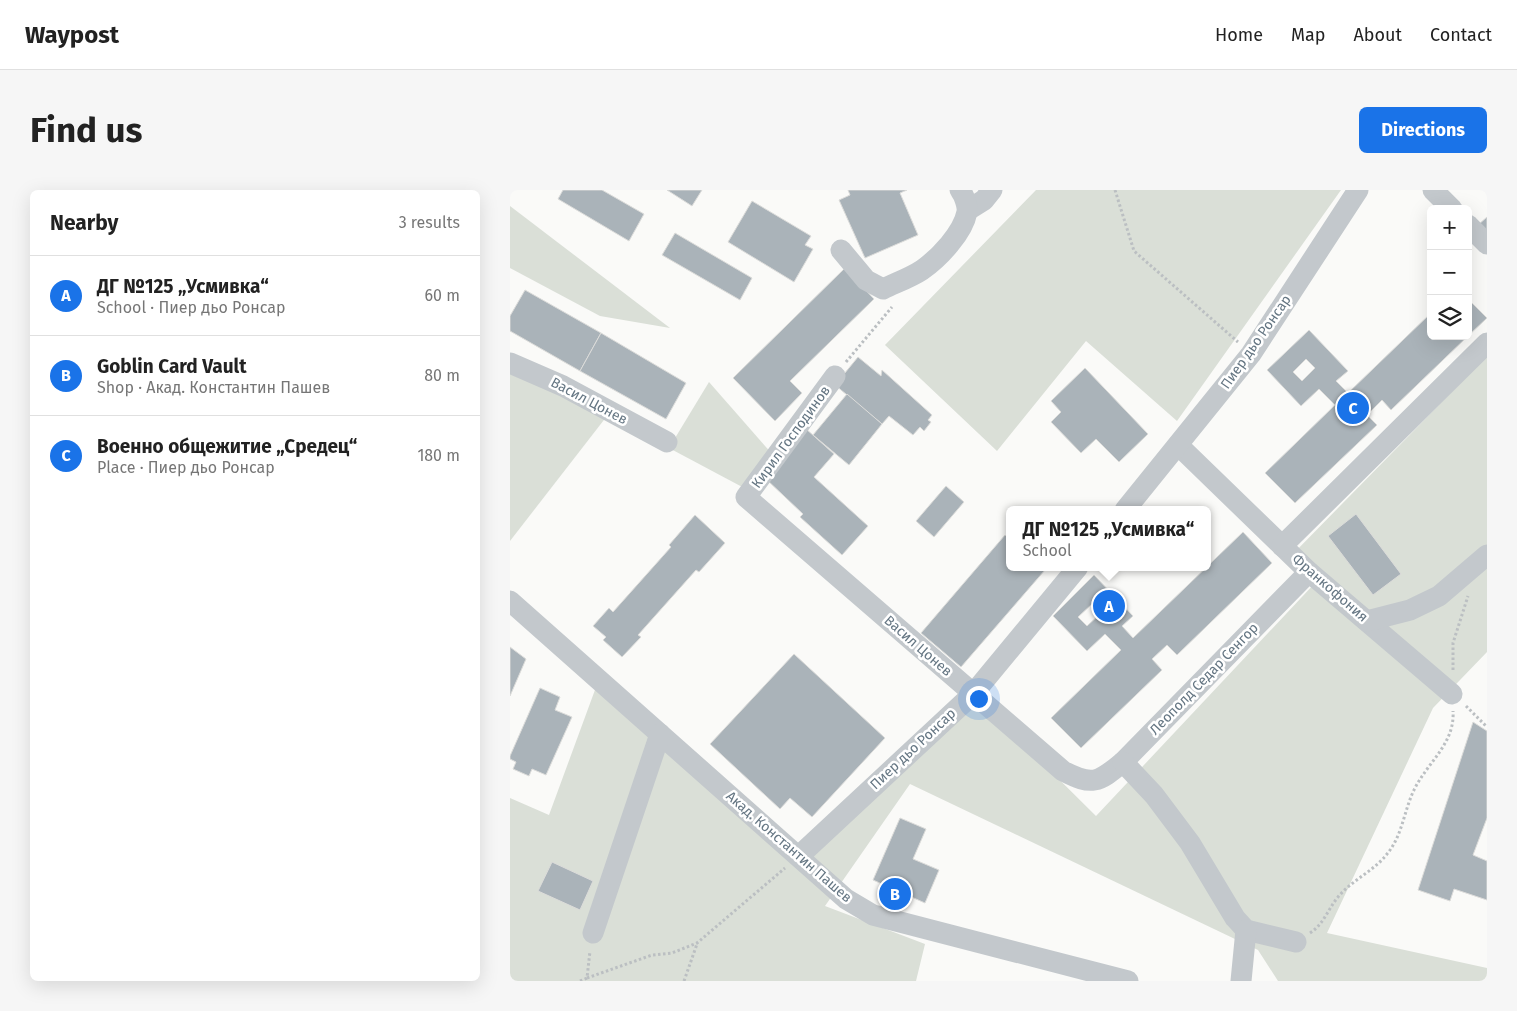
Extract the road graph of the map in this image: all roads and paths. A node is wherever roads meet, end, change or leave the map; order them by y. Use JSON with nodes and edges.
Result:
{"nodes":[{"id":1,"x":960,"y":190,"type":"edge"},
{"id":2,"x":992,"y":190,"type":"edge"},
{"id":3,"x":1115,"y":190,"type":"edge"},
{"id":4,"x":1358,"y":190,"type":"edge"},
{"id":5,"x":1433,"y":190,"type":"edge"},
{"id":6,"x":1448,"y":205,"type":"edge"},
{"id":7,"x":968,"y":210,"type":"junction"},
{"id":8,"x":1472,"y":230,"type":"edge"},
{"id":9,"x":1487,"y":244,"type":"edge"},
{"id":10,"x":841,"y":250,"type":"dead end"},
{"id":11,"x":897,"y":300,"type":"dead end"},
{"id":12,"x":1487,"y":343,"type":"edge"},
{"id":13,"x":1251,"y":354,"type":"junction"},
{"id":14,"x":510,"y":363,"type":"edge"},
{"id":15,"x":835,"y":376,"type":"joint"},
{"id":16,"x":667,"y":442,"type":"dead end"},
{"id":17,"x":1178,"y":445,"type":"junction"},
{"id":18,"x":746,"y":497,"type":"joint"},
{"id":19,"x":1128,"y":506,"type":"edge"},
{"id":20,"x":1282,"y":546,"type":"junction"},
{"id":21,"x":1482,"y":559,"type":"edge"},
{"id":22,"x":1075,"y":571,"type":"edge"},
{"id":23,"x":1309,"y":572,"type":"junction"},
{"id":24,"x":510,"y":601,"type":"edge"},
{"id":25,"x":1367,"y":621,"type":"junction"},
{"id":26,"x":973,"y":694,"type":"junction"},
{"id":27,"x":1452,"y":694,"type":"junction"},
{"id":28,"x":1487,"y":726,"type":"edge"},
{"id":29,"x":660,"y":734,"type":"junction"},
{"id":30,"x":1122,"y":762,"type":"junction"},
{"id":31,"x":1096,"y":781,"type":"joint"},
{"id":32,"x":799,"y":856,"type":"junction"},
{"id":33,"x":1246,"y":930,"type":"junction"},
{"id":34,"x":593,"y":933,"type":"joint"},
{"id":35,"x":1296,"y":942,"type":"joint"},
{"id":36,"x":697,"y":943,"type":"junction"},
{"id":37,"x":586,"y":978,"type":"junction"},
{"id":38,"x":580,"y":981,"type":"edge"},
{"id":39,"x":684,"y":981,"type":"edge"},
{"id":40,"x":1128,"y":981,"type":"edge"},
{"id":41,"x":1241,"y":981,"type":"edge"}],
"edges":[{"from":1,"to":7,"type":"street"},
{"from":2,"to":7,"type":"street"},
{"from":3,"to":13,"type":"path"},
{"from":4,"to":13,"type":"street","name":"Пиер дьо Ронсар"},
{"from":5,"to":6,"type":"street"},
{"from":7,"to":10,"type":"street"},
{"from":8,"to":9,"type":"street"},
{"from":11,"to":15,"type":"path"},
{"from":12,"to":20,"type":"street"},
{"from":13,"to":17,"type":"street","name":"Пиер дьо Ронсар"},
{"from":14,"to":16,"type":"street","name":"Васил Цонев"},
{"from":15,"to":18,"type":"street","name":"Кирил Господинов"},
{"from":17,"to":19,"type":"street","name":"Пиер дьо Ронсар"},
{"from":17,"to":20,"type":"street","name":"Франкофония"},
{"from":18,"to":26,"type":"street","name":"Васил Цонев"},
{"from":20,"to":23,"type":"street","name":"Франкофония"},
{"from":21,"to":25,"type":"street"},
{"from":21,"to":27,"type":"path"},
{"from":22,"to":26,"type":"street","name":"Пиер дьо Ронсар"},
{"from":23,"to":25,"type":"street","name":"Франкофония"},
{"from":23,"to":30,"type":"street","name":"Леополд Седар Сенгор"},
{"from":24,"to":29,"type":"street","name":"Акад. Константин Пашев"},
{"from":25,"to":27,"type":"street","name":"Франкофония"},
{"from":26,"to":31,"type":"street","name":"Васил Цонев"},
{"from":26,"to":32,"type":"street","name":"Пиер дьо Ронсар"},
{"from":27,"to":28,"type":"path"},
{"from":27,"to":35,"type":"path"},
{"from":29,"to":32,"type":"street","name":"Акад. Константин Пашев"},
{"from":29,"to":34,"type":"street"},
{"from":30,"to":31,"type":"street","name":"Леополд Седар Сенгор"},
{"from":30,"to":33,"type":"street"},
{"from":32,"to":36,"type":"path"},
{"from":32,"to":40,"type":"street","name":"Акад. Константин Пашев"},
{"from":33,"to":35,"type":"street"},
{"from":33,"to":41,"type":"street"},
{"from":34,"to":37,"type":"path"},
{"from":36,"to":37,"type":"path"},
{"from":36,"to":39,"type":"path"},
{"from":37,"to":38,"type":"path"}]}
